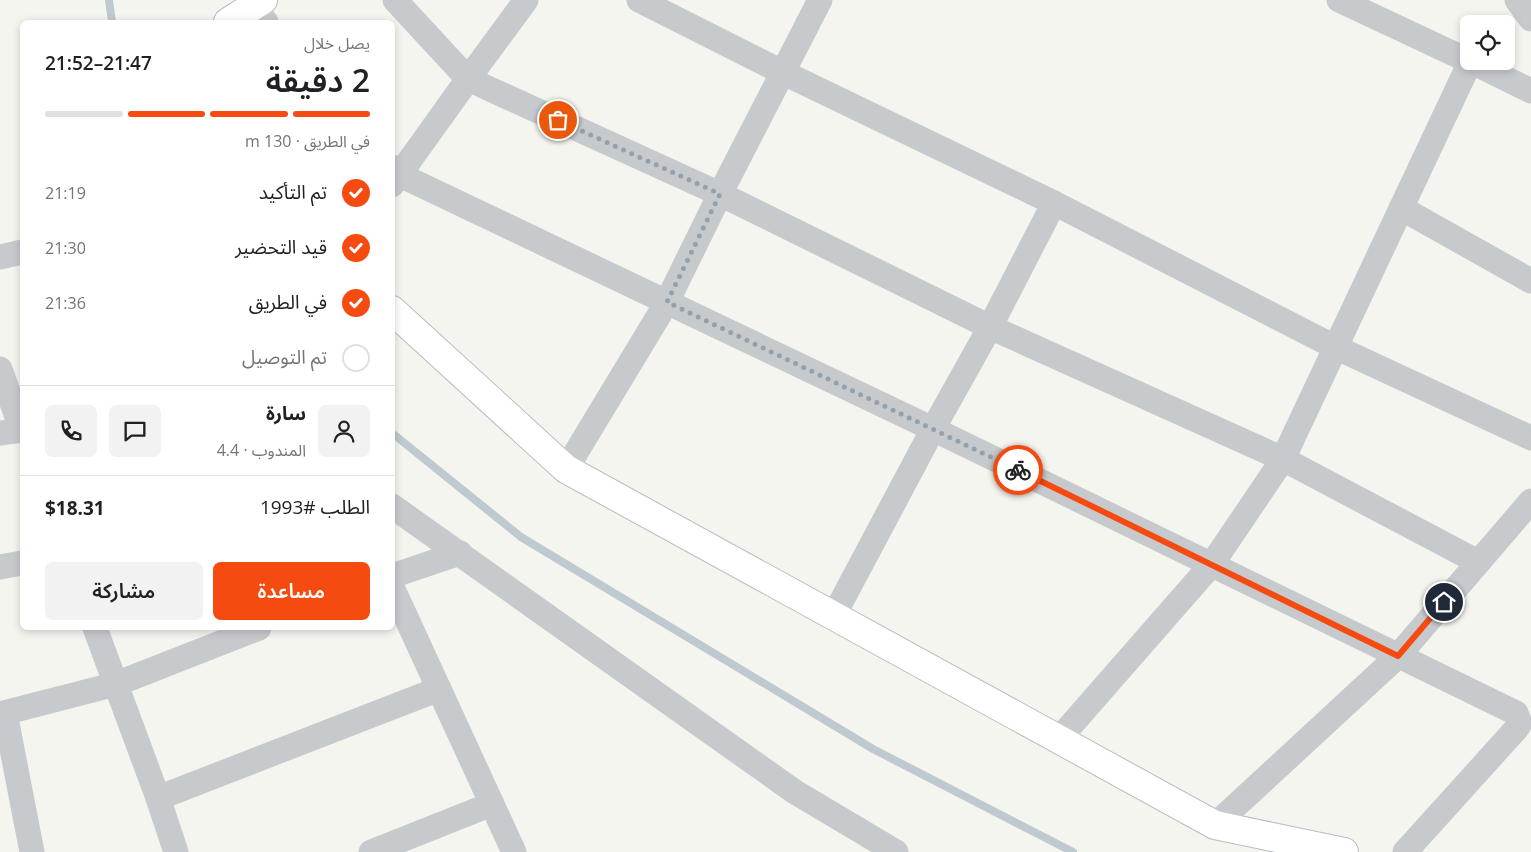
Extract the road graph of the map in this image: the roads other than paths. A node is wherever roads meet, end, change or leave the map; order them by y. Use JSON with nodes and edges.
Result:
{"nodes":[{"id":1,"x":395,"y":0,"type":"edge"},
{"id":2,"x":526,"y":0,"type":"edge"},
{"id":3,"x":639,"y":0,"type":"edge"},
{"id":4,"x":820,"y":0,"type":"edge"},
{"id":5,"x":1339,"y":0,"type":"edge"},
{"id":6,"x":1517,"y":0,"type":"edge"},
{"id":7,"x":260,"y":10,"type":"edge"},
{"id":8,"x":1531,"y":19,"type":"edge"},
{"id":9,"x":233,"y":20,"type":"edge"},
{"id":10,"x":1460,"y":56,"type":"edge"},
{"id":11,"x":1466,"y":70,"type":"edge"},
{"id":12,"x":1488,"y":70,"type":"edge"},
{"id":13,"x":782,"y":72,"type":"junction"},
{"id":14,"x":468,"y":79,"type":"junction"},
{"id":15,"x":1531,"y":91,"type":"edge"},
{"id":16,"x":395,"y":176,"type":"edge"},
{"id":17,"x":720,"y":194,"type":"junction"},
{"id":18,"x":1054,"y":203,"type":"junction"},
{"id":19,"x":1401,"y":208,"type":"junction"},
{"id":20,"x":20,"y":252,"type":"edge"},
{"id":21,"x":0,"y":256,"type":"edge"},
{"id":22,"x":1531,"y":281,"type":"edge"},
{"id":23,"x":667,"y":302,"type":"junction"},
{"id":24,"x":395,"y":313,"type":"edge"},
{"id":25,"x":990,"y":327,"type":"junction"},
{"id":26,"x":1335,"y":346,"type":"junction"},
{"id":27,"x":0,"y":369,"type":"edge"},
{"id":28,"x":20,"y":424,"type":"edge"},
{"id":29,"x":933,"y":429,"type":"junction"},
{"id":30,"x":20,"y":430,"type":"edge"},
{"id":31,"x":0,"y":433,"type":"edge"},
{"id":32,"x":1531,"y":438,"type":"edge"},
{"id":33,"x":1283,"y":459,"type":"junction"},
{"id":34,"x":566,"y":469,"type":"junction"},
{"id":35,"x":1531,"y":501,"type":"edge"},
{"id":36,"x":395,"y":508,"type":"edge"},
{"id":37,"x":460,"y":554,"type":"junction"},
{"id":38,"x":1478,"y":562,"type":"junction"},
{"id":39,"x":20,"y":563,"type":"edge"},
{"id":40,"x":1212,"y":564,"type":"junction"},
{"id":41,"x":0,"y":567,"type":"edge"},
{"id":42,"x":395,"y":575,"type":"edge"},
{"id":43,"x":395,"y":594,"type":"edge"},
{"id":44,"x":833,"y":616,"type":"junction"},
{"id":45,"x":96,"y":630,"type":"edge"},
{"id":46,"x":254,"y":630,"type":"edge"},
{"id":47,"x":1398,"y":656,"type":"junction"},
{"id":48,"x":116,"y":684,"type":"junction"},
{"id":49,"x":439,"y":689,"type":"junction"},
{"id":50,"x":3,"y":714,"type":"edge"},
{"id":51,"x":1058,"y":740,"type":"junction"},
{"id":52,"x":158,"y":798,"type":"junction"},
{"id":53,"x":492,"y":804,"type":"junction"},
{"id":54,"x":1215,"y":825,"type":"junction"},
{"id":55,"x":32,"y":852,"type":"edge"},
{"id":56,"x":176,"y":852,"type":"edge"},
{"id":57,"x":371,"y":852,"type":"edge"},
{"id":58,"x":514,"y":852,"type":"edge"},
{"id":59,"x":896,"y":852,"type":"edge"},
{"id":60,"x":1344,"y":852,"type":"edge"},
{"id":61,"x":1405,"y":852,"type":"edge"}],
"edges":[{"from":1,"to":14,"type":"street"},
{"from":2,"to":14,"type":"street"},
{"from":3,"to":13,"type":"street"},
{"from":4,"to":13,"type":"street"},
{"from":5,"to":10,"type":"street"},
{"from":6,"to":8,"type":"street"},
{"from":7,"to":9,"type":"street"},
{"from":11,"to":19,"type":"street"},
{"from":12,"to":15,"type":"street"},
{"from":13,"to":17,"type":"street"},
{"from":13,"to":18,"type":"street"},
{"from":14,"to":16,"type":"street"},
{"from":14,"to":17,"type":"street"},
{"from":16,"to":23,"type":"street"},
{"from":17,"to":23,"type":"street"},
{"from":17,"to":25,"type":"street"},
{"from":18,"to":25,"type":"street"},
{"from":18,"to":26,"type":"street"},
{"from":19,"to":22,"type":"street"},
{"from":19,"to":26,"type":"street"},
{"from":20,"to":21,"type":"street"},
{"from":23,"to":29,"type":"street"},
{"from":23,"to":34,"type":"street"},
{"from":24,"to":34,"type":"street"},
{"from":25,"to":29,"type":"street"},
{"from":25,"to":33,"type":"street"},
{"from":26,"to":32,"type":"street"},
{"from":26,"to":33,"type":"street"},
{"from":27,"to":28,"type":"street"},
{"from":29,"to":40,"type":"street"},
{"from":29,"to":44,"type":"street"},
{"from":30,"to":31,"type":"street"},
{"from":33,"to":38,"type":"street"},
{"from":33,"to":40,"type":"street"},
{"from":34,"to":44,"type":"street"},
{"from":35,"to":38,"type":"street"},
{"from":36,"to":37,"type":"street"},
{"from":37,"to":42,"type":"street"},
{"from":37,"to":59,"type":"street"},
{"from":38,"to":47,"type":"street"},
{"from":39,"to":41,"type":"street"},
{"from":40,"to":47,"type":"street"},
{"from":40,"to":51,"type":"street"},
{"from":43,"to":49,"type":"street"},
{"from":44,"to":51,"type":"street"},
{"from":45,"to":48,"type":"street"},
{"from":46,"to":48,"type":"street"},
{"from":47,"to":54,"type":"street"},
{"from":47,"to":61,"type":"street"},
{"from":48,"to":50,"type":"street"},
{"from":48,"to":52,"type":"street"},
{"from":49,"to":52,"type":"street"},
{"from":49,"to":53,"type":"street"},
{"from":50,"to":55,"type":"street"},
{"from":51,"to":54,"type":"street"},
{"from":52,"to":56,"type":"street"},
{"from":53,"to":57,"type":"street"},
{"from":53,"to":58,"type":"street"},
{"from":54,"to":60,"type":"street"}]}
